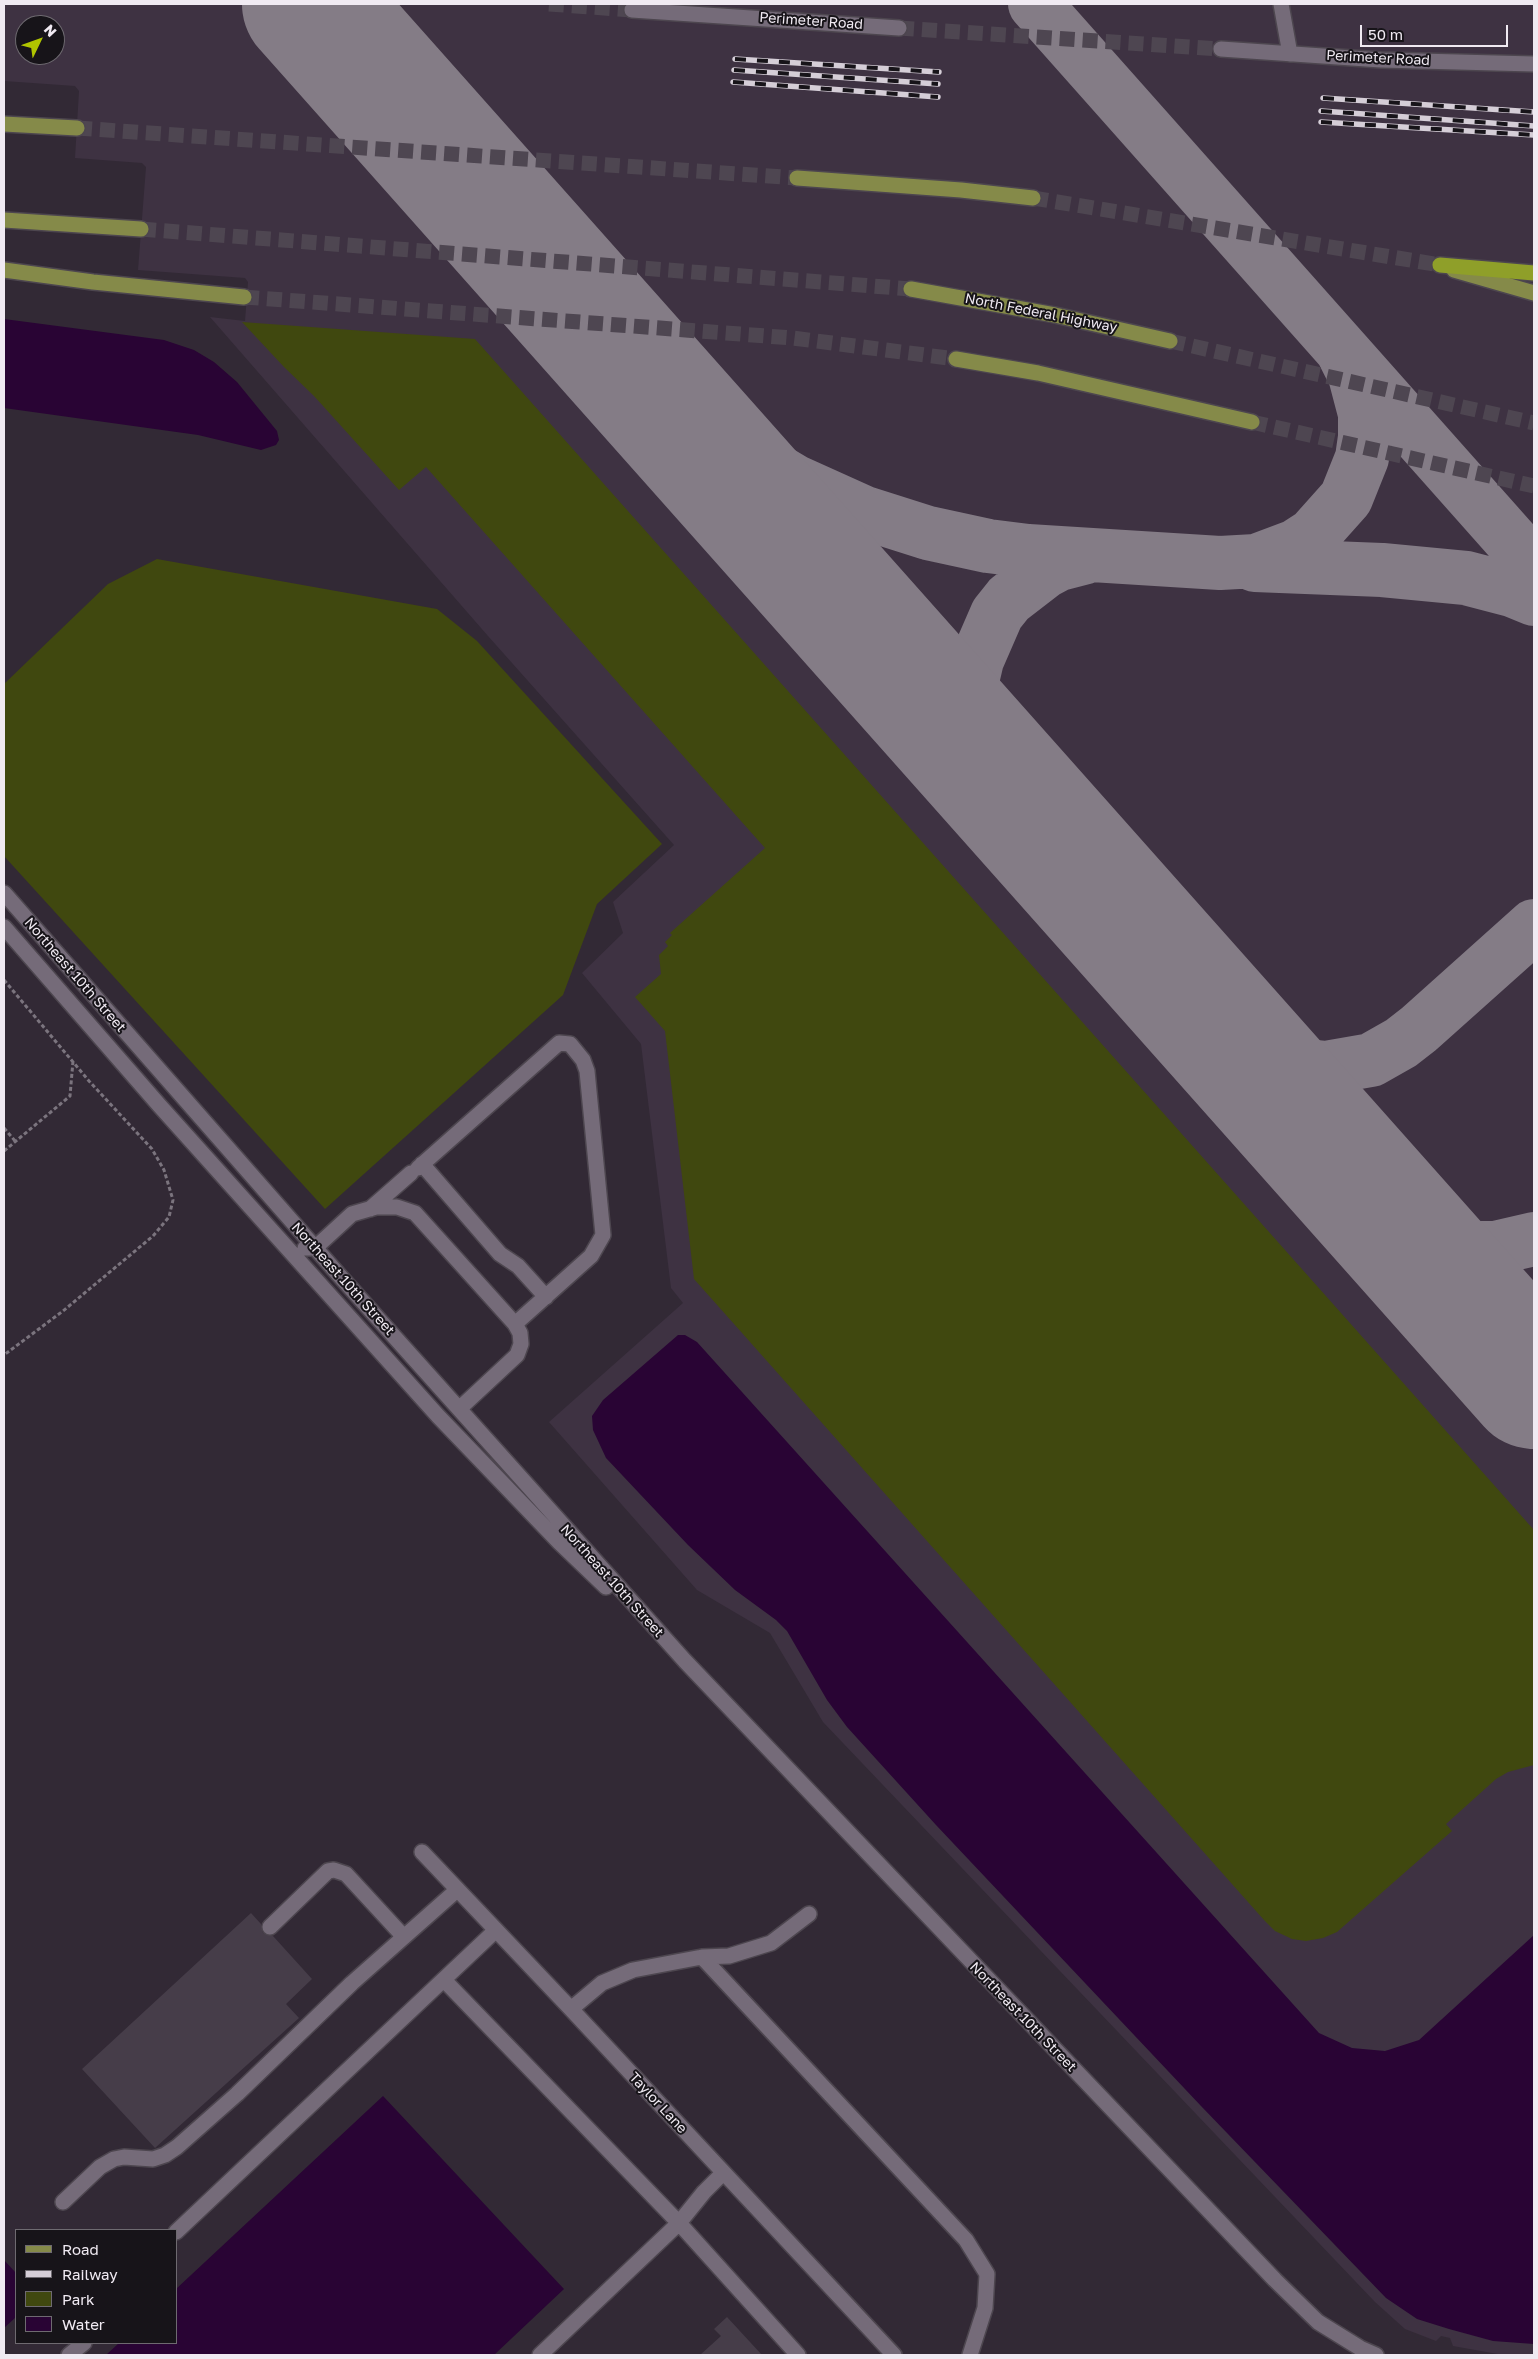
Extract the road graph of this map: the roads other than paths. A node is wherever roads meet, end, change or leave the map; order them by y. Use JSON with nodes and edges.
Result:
{"nodes":[{"id":1,"x":1281,"y":4,"type":"edge"},
{"id":2,"x":632,"y":10,"type":"tunnel mouth"},
{"id":3,"x":899,"y":28,"type":"tunnel mouth"},
{"id":4,"x":1221,"y":49,"type":"tunnel mouth"},
{"id":5,"x":1290,"y":54,"type":"junction"},
{"id":6,"x":1534,"y":64,"type":"edge"},
{"id":7,"x":4,"y":124,"type":"edge"},
{"id":8,"x":77,"y":128,"type":"tunnel mouth"},
{"id":9,"x":797,"y":178,"type":"tunnel mouth"},
{"id":10,"x":1033,"y":198,"type":"tunnel mouth"},
{"id":11,"x":4,"y":220,"type":"edge"},
{"id":12,"x":141,"y":229,"type":"tunnel mouth"},
{"id":13,"x":1440,"y":265,"type":"joint"},
{"id":14,"x":4,"y":270,"type":"edge"},
{"id":15,"x":1534,"y":273,"type":"edge"},
{"id":16,"x":911,"y":289,"type":"tunnel mouth"},
{"id":17,"x":1534,"y":293,"type":"edge"},
{"id":18,"x":244,"y":297,"type":"tunnel mouth"},
{"id":19,"x":1170,"y":341,"type":"tunnel mouth"},
{"id":20,"x":956,"y":359,"type":"tunnel mouth"},
{"id":21,"x":1252,"y":422,"type":"tunnel mouth"},
{"id":22,"x":4,"y":893,"type":"edge"},
{"id":23,"x":4,"y":928,"type":"edge"},
{"id":24,"x":417,"y":1168,"type":"junction"},
{"id":25,"x":370,"y":1209,"type":"junction"},
{"id":26,"x":270,"y":1229,"type":"junction"},
{"id":27,"x":315,"y":1248,"type":"junction"},
{"id":28,"x":546,"y":1297,"type":"junction"},
{"id":29,"x":515,"y":1324,"type":"junction"},
{"id":30,"x":459,"y":1409,"type":"junction"},
{"id":31,"x":685,"y":1662,"type":"junction"},
{"id":32,"x":422,"y":1852,"type":"dead end"},
{"id":33,"x":457,"y":1890,"type":"junction"},
{"id":34,"x":809,"y":1914,"type":"dead end"},
{"id":35,"x":270,"y":1927,"type":"dead end"},
{"id":36,"x":496,"y":1931,"type":"junction"},
{"id":37,"x":404,"y":1937,"type":"junction"},
{"id":38,"x":702,"y":1957,"type":"junction"},
{"id":39,"x":444,"y":1980,"type":"junction"},
{"id":40,"x":571,"y":2009,"type":"junction"},
{"id":41,"x":723,"y":2173,"type":"junction"},
{"id":42,"x":63,"y":2202,"type":"dead end"},
{"id":43,"x":679,"y":2223,"type":"junction"},
{"id":44,"x":178,"y":2230,"type":"edge"},
{"id":45,"x":83,"y":2344,"type":"edge"},
{"id":46,"x":69,"y":2355,"type":"edge"},
{"id":47,"x":540,"y":2355,"type":"edge"},
{"id":48,"x":798,"y":2355,"type":"edge"},
{"id":49,"x":894,"y":2355,"type":"edge"},
{"id":50,"x":970,"y":2355,"type":"edge"},
{"id":51,"x":1376,"y":2355,"type":"edge"}],
"edges":[{"from":1,"to":5,"type":"street"},
{"from":2,"to":3,"type":"street","name":"Perimeter Road"},
{"from":4,"to":5,"type":"street","name":"Perimeter Road"},
{"from":5,"to":6,"type":"street","name":"Perimeter Road"},
{"from":7,"to":8,"type":"main road"},
{"from":9,"to":10,"type":"main road"},
{"from":11,"to":12,"type":"main road"},
{"from":13,"to":15,"type":"highway"},
{"from":13,"to":17,"type":"main road"},
{"from":14,"to":18,"type":"main road"},
{"from":16,"to":19,"type":"main road","name":"North Federal Highway"},
{"from":20,"to":21,"type":"main road"},
{"from":22,"to":27,"type":"street","name":"Northeast 10th Street"},
{"from":23,"to":26,"type":"street","name":"Northeast 10th Street"},
{"from":24,"to":25,"type":"street"},
{"from":24,"to":28,"type":"street"},
{"from":24,"to":28,"type":"street"},
{"from":25,"to":27,"type":"street"},
{"from":25,"to":29,"type":"street"},
{"from":26,"to":27,"type":"street"},
{"from":26,"to":31,"type":"street","name":"Northeast 10th Street"},
{"from":27,"to":30,"type":"street","name":"Northeast 10th Street"},
{"from":28,"to":29,"type":"street"},
{"from":29,"to":30,"type":"street"},
{"from":30,"to":31,"type":"street","name":"Northeast 10th Street"},
{"from":31,"to":51,"type":"street","name":"Northeast 10th Street"},
{"from":32,"to":33,"type":"street","name":"Taylor Lane"},
{"from":33,"to":36,"type":"street","name":"Taylor Lane"},
{"from":33,"to":37,"type":"street"},
{"from":34,"to":38,"type":"street"},
{"from":35,"to":37,"type":"street"},
{"from":36,"to":39,"type":"street"},
{"from":36,"to":40,"type":"street","name":"Taylor Lane"},
{"from":37,"to":42,"type":"street"},
{"from":38,"to":40,"type":"street"},
{"from":38,"to":50,"type":"street"},
{"from":39,"to":43,"type":"street"},
{"from":39,"to":44,"type":"street"},
{"from":40,"to":41,"type":"street","name":"Taylor Lane"},
{"from":41,"to":43,"type":"street"},
{"from":41,"to":49,"type":"street","name":"Taylor Lane"},
{"from":43,"to":47,"type":"street"},
{"from":43,"to":48,"type":"street"},
{"from":45,"to":46,"type":"street"}]}
